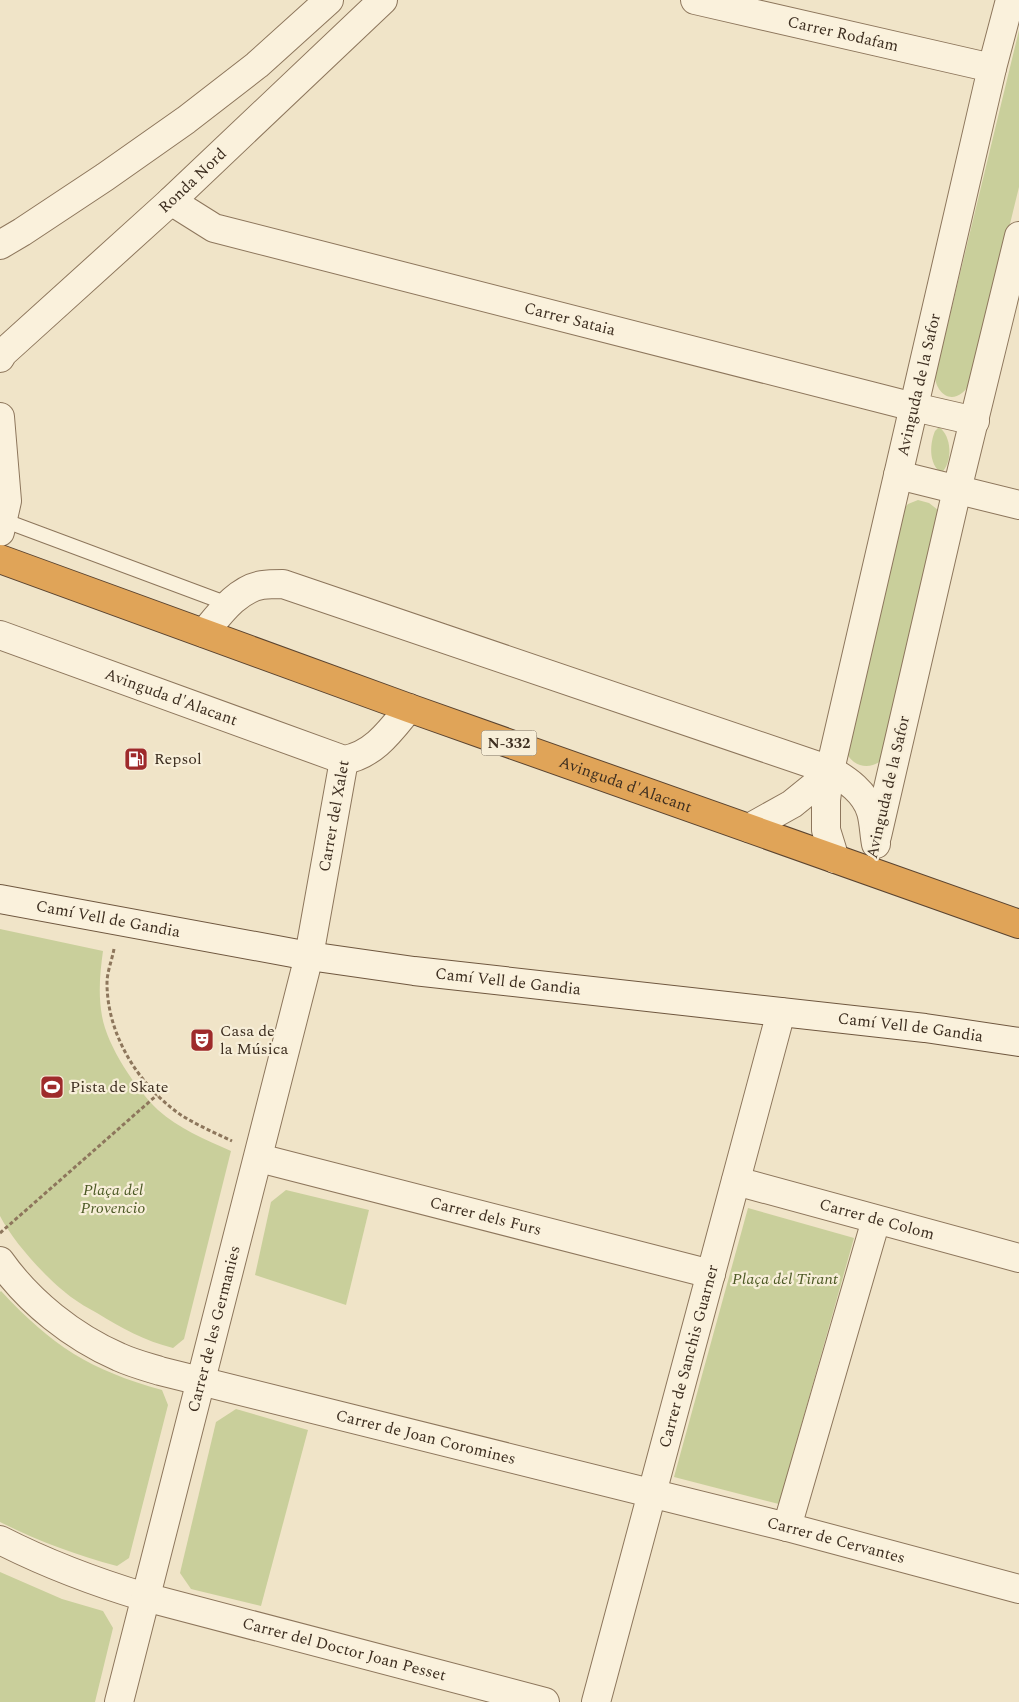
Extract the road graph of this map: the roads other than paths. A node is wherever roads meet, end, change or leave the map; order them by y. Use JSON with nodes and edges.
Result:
{"nodes":[{"id":1,"x":329,"y":0,"type":"edge"},
{"id":2,"x":383,"y":0,"type":"edge"},
{"id":3,"x":695,"y":0,"type":"edge"},
{"id":4,"x":1010,"y":0,"type":"edge"},
{"id":5,"x":992,"y":68,"type":"junction"},
{"id":6,"x":170,"y":201,"type":"junction"},
{"id":7,"x":1019,"y":236,"type":"edge"},
{"id":8,"x":0,"y":245,"type":"edge"},
{"id":9,"x":0,"y":358,"type":"edge"},
{"id":10,"x":914,"y":407,"type":"junction"},
{"id":11,"x":0,"y":417,"type":"edge"},
{"id":12,"x":974,"y":421,"type":"junction"},
{"id":13,"x":898,"y":475,"type":"junction"},
{"id":14,"x":957,"y":490,"type":"junction"},
{"id":15,"x":1019,"y":505,"type":"edge"},
{"id":16,"x":2,"y":526,"type":"edge"},
{"id":17,"x":0,"y":559,"type":"edge"},
{"id":18,"x":228,"y":604,"type":"junction"},
{"id":19,"x":204,"y":633,"type":"junction"},
{"id":20,"x":0,"y":635,"type":"edge"},
{"id":21,"x":409,"y":708,"type":"junction"},
{"id":22,"x":344,"y":760,"type":"junction"},
{"id":23,"x":830,"y":770,"type":"junction"},
{"id":24,"x":749,"y":828,"type":"junction"},
{"id":25,"x":876,"y":844,"type":"junction"},
{"id":26,"x":835,"y":859,"type":"junction"},
{"id":27,"x":868,"y":872,"type":"junction"},
{"id":28,"x":0,"y":899,"type":"edge"},
{"id":29,"x":1019,"y":924,"type":"edge"},
{"id":30,"x":310,"y":956,"type":"junction"},
{"id":31,"x":781,"y":1012,"type":"junction"},
{"id":32,"x":1019,"y":1042,"type":"edge"},
{"id":33,"x":260,"y":1153,"type":"junction"},
{"id":34,"x":736,"y":1181,"type":"junction"},
{"id":35,"x":876,"y":1220,"type":"junction"},
{"id":36,"x":1019,"y":1258,"type":"edge"},
{"id":37,"x":3,"y":1272,"type":"edge"},
{"id":38,"x":711,"y":1274,"type":"junction"},
{"id":39,"x":201,"y":1381,"type":"junction"},
{"id":40,"x":652,"y":1494,"type":"junction"},
{"id":41,"x":787,"y":1527,"type":"junction"},
{"id":42,"x":0,"y":1540,"type":"edge"},
{"id":43,"x":1019,"y":1589,"type":"edge"},
{"id":44,"x":145,"y":1597,"type":"junction"},
{"id":45,"x":119,"y":1702,"type":"edge"},
{"id":46,"x":545,"y":1702,"type":"edge"},
{"id":47,"x":596,"y":1702,"type":"edge"}],
"edges":[{"from":1,"to":8,"type":"street"},
{"from":2,"to":6,"type":"street","name":"Ronda Nord"},
{"from":3,"to":5,"type":"street","name":"Carrer Rodafam"},
{"from":4,"to":5,"type":"street","name":"Avinguda de la Safor"},
{"from":5,"to":10,"type":"street","name":"Avinguda de la Safor"},
{"from":6,"to":9,"type":"street","name":"Ronda Nord"},
{"from":6,"to":10,"type":"street","name":"Carrer Sataia"},
{"from":7,"to":12,"type":"street","name":"Avinguda de la Safor"},
{"from":10,"to":12,"type":"street","name":"Carrer Sataia"},
{"from":10,"to":13,"type":"street","name":"Avinguda de la Safor"},
{"from":11,"to":16,"type":"street"},
{"from":12,"to":14,"type":"street","name":"Avinguda de la Safor"},
{"from":13,"to":14,"type":"street"},
{"from":13,"to":23,"type":"street","name":"Avinguda de la Safor"},
{"from":14,"to":15,"type":"street"},
{"from":14,"to":25,"type":"street","name":"Avinguda de la Safor"},
{"from":16,"to":18,"type":"lane"},
{"from":17,"to":19,"type":"highway","name":"Avinguda d'Alacant","number":"N-332"},
{"from":18,"to":19,"type":"street"},
{"from":18,"to":23,"type":"street"},
{"from":19,"to":21,"type":"highway","name":"Avinguda d'Alacant","number":"N-332"},
{"from":20,"to":22,"type":"street","name":"Avinguda d'Alacant"},
{"from":21,"to":22,"type":"street","name":"Carrer del Xalet"},
{"from":21,"to":24,"type":"highway","name":"Avinguda d'Alacant","number":"N-332"},
{"from":22,"to":30,"type":"street","name":"Carrer del Xalet"},
{"from":23,"to":24,"type":"street"},
{"from":23,"to":25,"type":"street"},
{"from":23,"to":26,"type":"street","name":"Avinguda de la Safor"},
{"from":24,"to":26,"type":"highway","name":"Avinguda d'Alacant","number":"N-332"},
{"from":25,"to":27,"type":"street","name":"Avinguda de la Safor"},
{"from":26,"to":27,"type":"highway","name":"Avinguda d'Alacant","number":"N-332"},
{"from":27,"to":29,"type":"highway","name":"Avinguda d'Alacant","number":"N-332"},
{"from":28,"to":30,"type":"street","name":"Camí Vell de Gandia"},
{"from":30,"to":31,"type":"street","name":"Camí Vell de Gandia"},
{"from":30,"to":33,"type":"street","name":"Carrer de les Germanies"},
{"from":31,"to":32,"type":"street","name":"Camí Vell de Gandia"},
{"from":31,"to":34,"type":"street","name":"Carrer de Sanchis Guarner"},
{"from":33,"to":38,"type":"street","name":"Carrer dels Furs"},
{"from":33,"to":39,"type":"street","name":"Carrer de les Germanies"},
{"from":34,"to":35,"type":"street","name":"Carrer de Colom"},
{"from":34,"to":38,"type":"street","name":"Carrer de Sanchis Guarner"},
{"from":35,"to":36,"type":"street","name":"Carrer de Colom"},
{"from":35,"to":41,"type":"street"},
{"from":37,"to":39,"type":"street"},
{"from":38,"to":40,"type":"street","name":"Carrer de Sanchis Guarner"},
{"from":39,"to":40,"type":"street","name":"Carrer de Joan Coromines"},
{"from":39,"to":44,"type":"street","name":"Carrer de les Germanies"},
{"from":40,"to":41,"type":"street","name":"Carrer de Cervantes"},
{"from":40,"to":47,"type":"street","name":"Carrer de Sanchis Guarner"},
{"from":41,"to":43,"type":"street","name":"Carrer de Cervantes"},
{"from":42,"to":44,"type":"street","name":"Carrer del Doctor Joan Pesset"},
{"from":44,"to":45,"type":"street","name":"Carrer de les Germanies"},
{"from":44,"to":46,"type":"street","name":"Carrer del Doctor Joan Pesset"}]}
